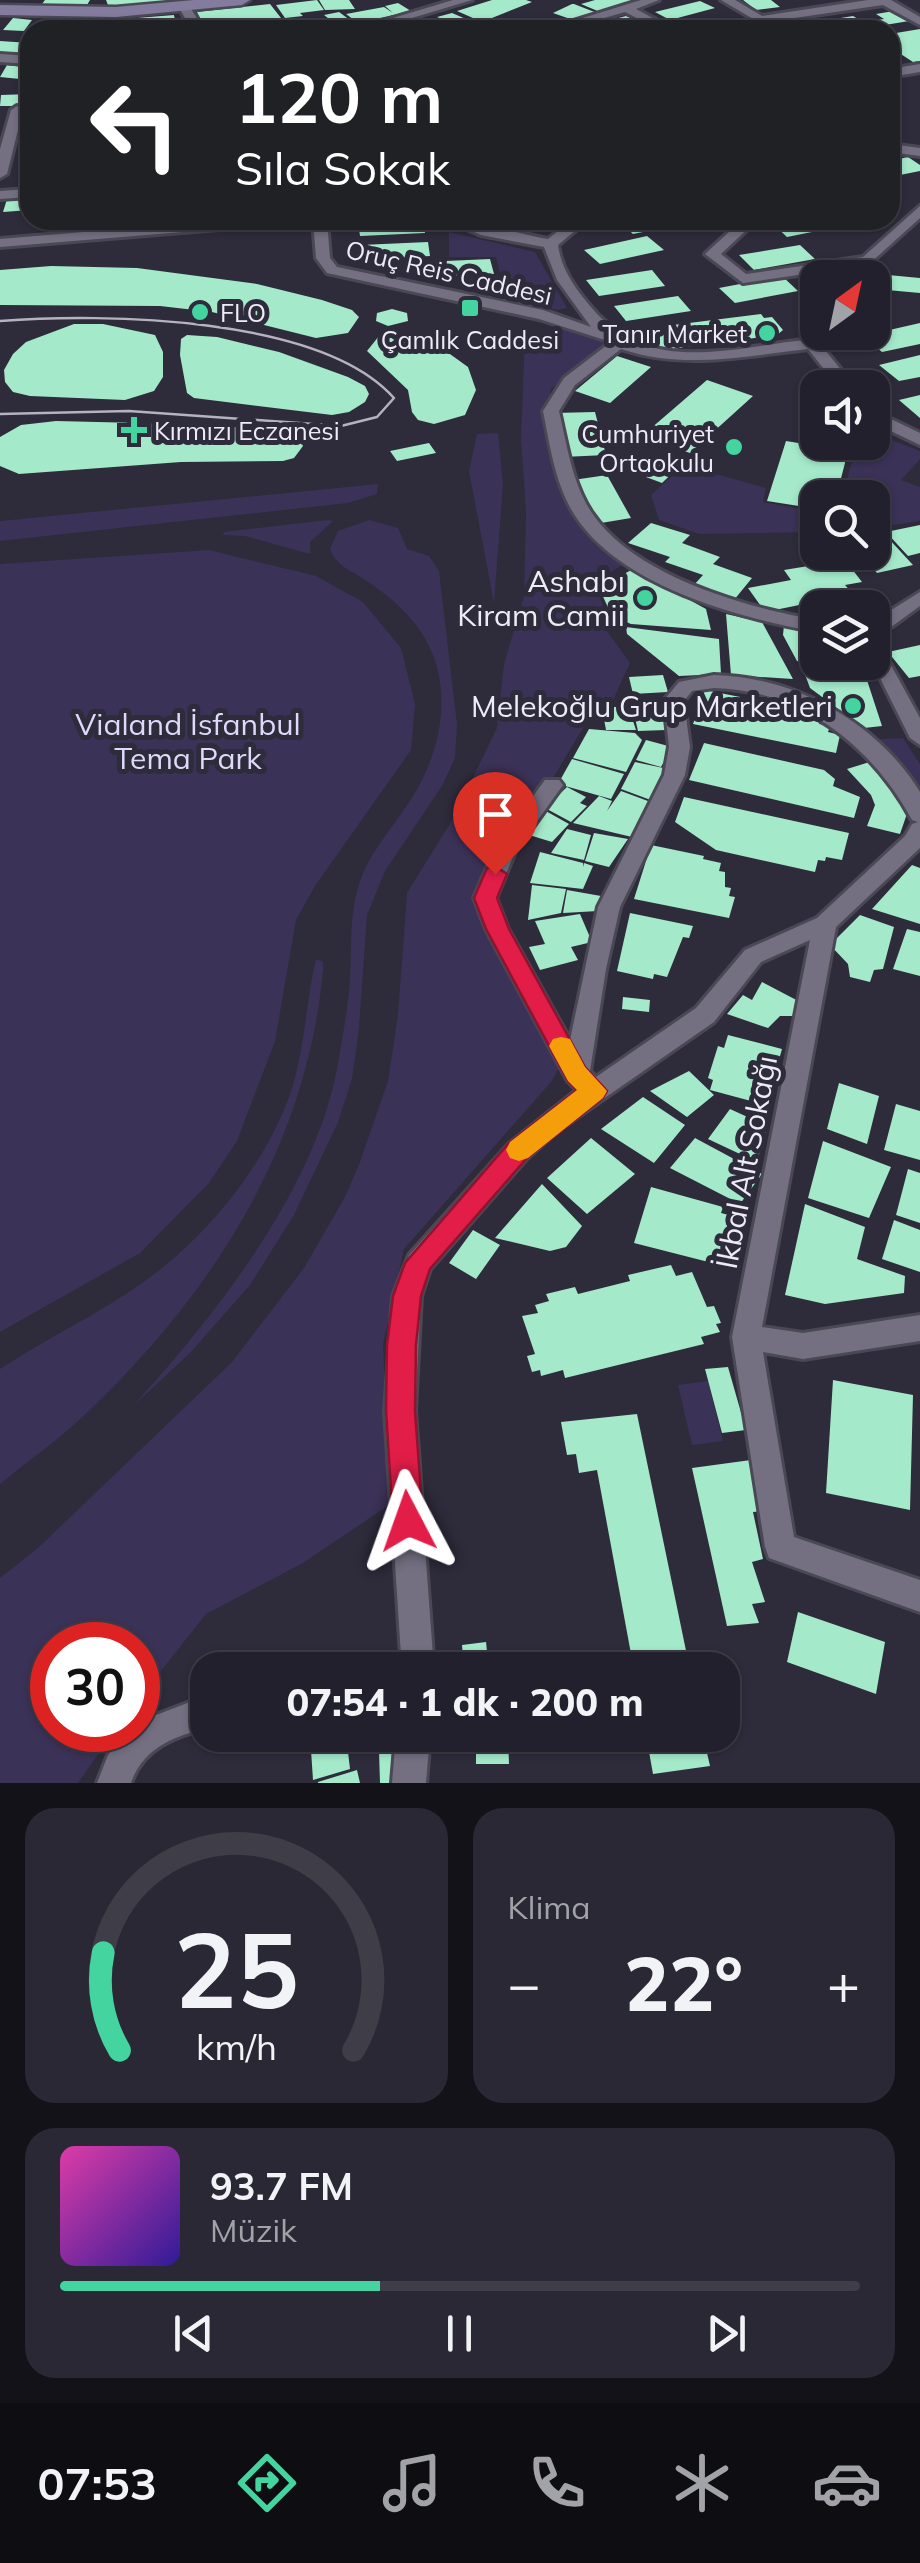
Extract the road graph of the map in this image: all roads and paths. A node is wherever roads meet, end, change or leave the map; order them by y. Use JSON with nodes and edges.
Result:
{"nodes":[{"id":1,"x":242,"y":0,"type":"edge"},
{"id":2,"x":466,"y":0,"type":"edge"},
{"id":3,"x":653,"y":0,"type":"edge"},
{"id":4,"x":727,"y":0,"type":"edge"},
{"id":5,"x":884,"y":0,"type":"edge"},
{"id":6,"x":184,"y":6,"type":"junction"},
{"id":7,"x":626,"y":8,"type":"junction"},
{"id":8,"x":0,"y":10,"type":"edge"},
{"id":9,"x":192,"y":20,"type":"edge"},
{"id":10,"x":395,"y":20,"type":"edge"},
{"id":11,"x":585,"y":20,"type":"edge"},
{"id":12,"x":649,"y":20,"type":"edge"},
{"id":13,"x":920,"y":22,"type":"edge"},
{"id":14,"x":20,"y":122,"type":"edge"},
{"id":15,"x":0,"y":174,"type":"edge"},
{"id":16,"x":920,"y":210,"type":"edge"},
{"id":17,"x":900,"y":228,"type":"edge"},
{"id":18,"x":123,"y":230,"type":"edge"},
{"id":19,"x":321,"y":230,"type":"edge"},
{"id":20,"x":480,"y":230,"type":"edge"},
{"id":21,"x":568,"y":230,"type":"edge"},
{"id":22,"x":739,"y":230,"type":"edge"},
{"id":23,"x":898,"y":230,"type":"edge"},
{"id":24,"x":0,"y":242,"type":"edge"},
{"id":25,"x":550,"y":244,"type":"junction"},
{"id":26,"x":865,"y":260,"type":"edge"},
{"id":27,"x":800,"y":270,"type":"edge"},
{"id":28,"x":612,"y":340,"type":"junction"},
{"id":29,"x":800,"y":345,"type":"edge"},
{"id":30,"x":817,"y":350,"type":"edge"},
{"id":31,"x":833,"y":370,"type":"edge"},
{"id":32,"x":890,"y":424,"type":"edge"},
{"id":33,"x":920,"y":440,"type":"edge"},
{"id":34,"x":920,"y":598,"type":"edge"},
{"id":35,"x":890,"y":616,"type":"edge"},
{"id":36,"x":800,"y":622,"type":"edge"},
{"id":37,"x":890,"y":669,"type":"edge"},
{"id":38,"x":911,"y":700,"type":"edge"},
{"id":39,"x":920,"y":738,"type":"edge"},
{"id":40,"x":552,"y":785,"type":"dead end"},
{"id":41,"x":920,"y":815,"type":"edge"},
{"id":42,"x":920,"y":829,"type":"edge"},
{"id":43,"x":825,"y":924,"type":"junction"},
{"id":44,"x":585,"y":1082,"type":"junction"},
{"id":45,"x":920,"y":1328,"type":"edge"},
{"id":46,"x":746,"y":1337,"type":"junction"},
{"id":47,"x":920,"y":1596,"type":"edge"},
{"id":48,"x":414,"y":1652,"type":"edge"},
{"id":49,"x":190,"y":1716,"type":"edge"},
{"id":50,"x":412,"y":1752,"type":"edge"},
{"id":51,"x":114,"y":1783,"type":"edge"},
{"id":52,"x":409,"y":1783,"type":"edge"}],
"edges":[{"from":1,"to":6,"type":"street"},
{"from":2,"to":10,"type":"street"},
{"from":3,"to":7,"type":"street"},
{"from":4,"to":5,"type":"street"},
{"from":5,"to":13,"type":"street"},
{"from":6,"to":8,"type":"street"},
{"from":6,"to":9,"type":"street"},
{"from":7,"to":11,"type":"street"},
{"from":7,"to":12,"type":"street"},
{"from":14,"to":15,"type":"street"},
{"from":16,"to":17,"type":"street"},
{"from":18,"to":24,"type":"street"},
{"from":19,"to":28,"type":"street","name":"Oruç Reis Caddesi"},
{"from":20,"to":25,"type":"street"},
{"from":21,"to":25,"type":"street"},
{"from":22,"to":27,"type":"street"},
{"from":23,"to":26,"type":"street"},
{"from":25,"to":28,"type":"street"},
{"from":28,"to":29,"type":"street"},
{"from":28,"to":36,"type":"street"},
{"from":30,"to":31,"type":"street"},
{"from":32,"to":33,"type":"street"},
{"from":34,"to":35,"type":"street"},
{"from":37,"to":38,"type":"street"},
{"from":38,"to":39,"type":"street"},
{"from":40,"to":44,"type":"street"},
{"from":41,"to":44,"type":"street"},
{"from":42,"to":43,"type":"street"},
{"from":43,"to":44,"type":"street"},
{"from":43,"to":46,"type":"street","name":"İkbal Alt Sokağı"},
{"from":44,"to":48,"type":"street"},
{"from":45,"to":46,"type":"street"},
{"from":46,"to":47,"type":"street","name":"İkbal Alt Sokağı"},
{"from":49,"to":51,"type":"street"},
{"from":50,"to":52,"type":"street"}]}
